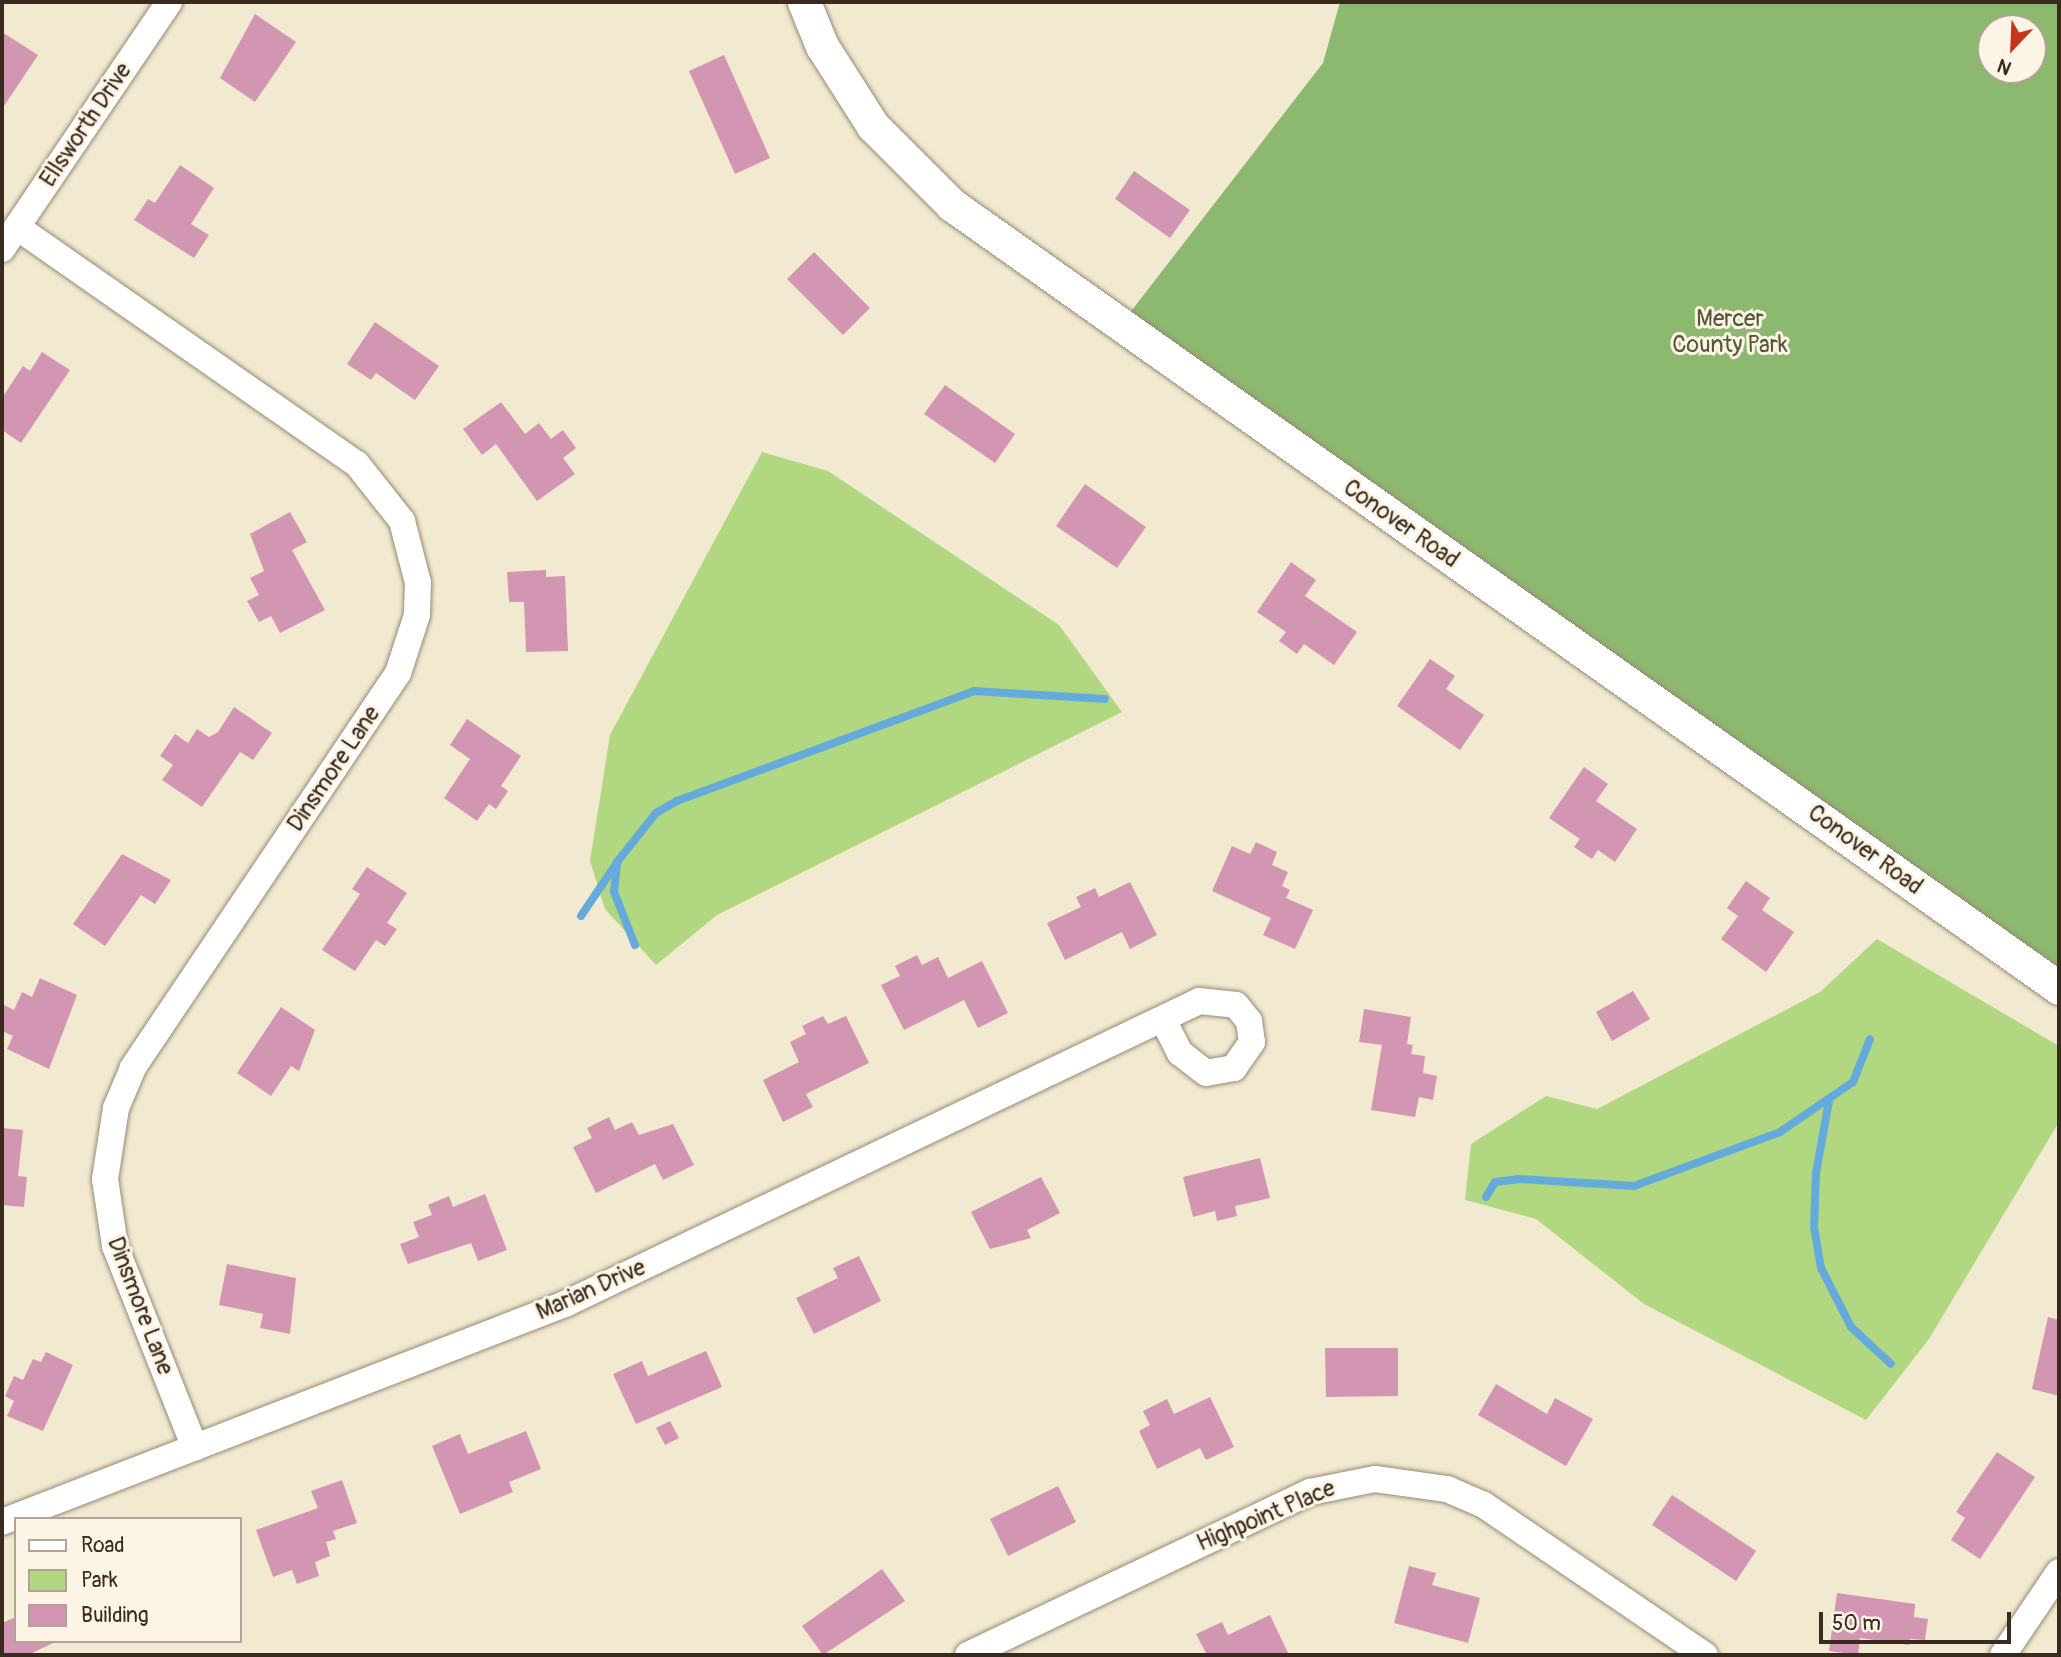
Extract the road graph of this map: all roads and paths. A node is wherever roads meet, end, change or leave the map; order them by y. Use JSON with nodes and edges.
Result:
{"nodes":[{"id":1,"x":169,"y":2,"type":"edge"},
{"id":2,"x":804,"y":2,"type":"edge"},
{"id":3,"x":17,"y":227,"type":"junction"},
{"id":4,"x":2,"y":249,"type":"edge"},
{"id":5,"x":2059,"y":988,"type":"edge"},
{"id":6,"x":1164,"y":1021,"type":"dead end"},
{"id":7,"x":195,"y":1448,"type":"junction"},
{"id":8,"x":15,"y":1517,"type":"edge"},
{"id":9,"x":2059,"y":1572,"type":"edge"},
{"id":10,"x":968,"y":1655,"type":"edge"},
{"id":11,"x":1705,"y":1655,"type":"edge"},
{"id":12,"x":2003,"y":1655,"type":"edge"}],
"edges":[{"from":1,"to":3,"type":"street","name":"Ellsworth Drive"},
{"from":2,"to":5,"type":"street","name":"Conover Road"},
{"from":3,"to":4,"type":"street","name":"Ellsworth Drive"},
{"from":3,"to":7,"type":"street","name":"Dinsmore Lane"},
{"from":6,"to":7,"type":"street","name":"Marian Drive"},
{"from":7,"to":8,"type":"street","name":"Marian Drive"},
{"from":9,"to":12,"type":"street"},
{"from":10,"to":11,"type":"street","name":"Highpoint Place"}]}
